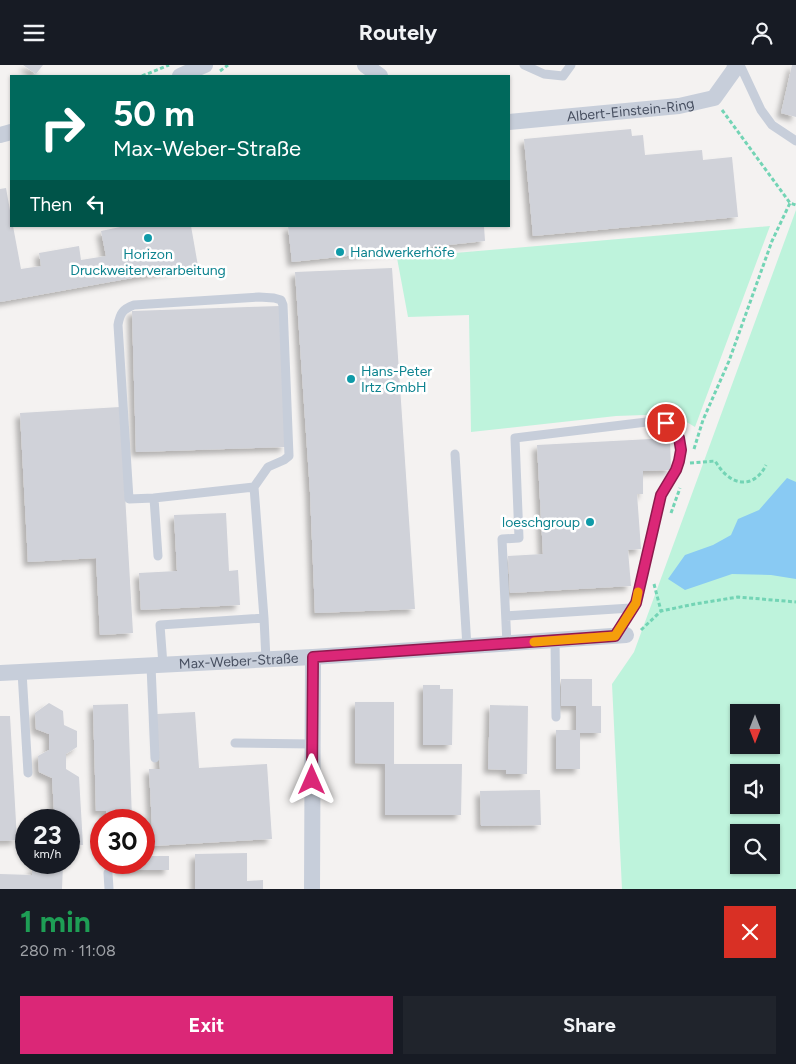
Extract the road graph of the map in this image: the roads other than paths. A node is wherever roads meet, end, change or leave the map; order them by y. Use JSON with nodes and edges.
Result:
{"nodes":[{"id":1,"x":205,"y":65,"type":"edge"},
{"id":2,"x":365,"y":65,"type":"edge"},
{"id":3,"x":524,"y":65,"type":"edge"},
{"id":4,"x":571,"y":65,"type":"edge"},
{"id":5,"x":735,"y":65,"type":"edge"},
{"id":6,"x":740,"y":65,"type":"edge"},
{"id":7,"x":182,"y":75,"type":"edge"},
{"id":8,"x":379,"y":75,"type":"edge"},
{"id":9,"x":510,"y":122,"type":"edge"},
{"id":10,"x":796,"y":141,"type":"edge"},
{"id":11,"x":455,"y":454,"type":"dead end"},
{"id":12,"x":254,"y":487,"type":"junction"},
{"id":13,"x":154,"y":497,"type":"junction"},
{"id":14,"x":158,"y":556,"type":"dead end"},
{"id":15,"x":631,"y":609,"type":"junction"},
{"id":16,"x":506,"y":616,"type":"junction"},
{"id":17,"x":264,"y":618,"type":"junction"},
{"id":18,"x":620,"y":635,"type":"joint"},
{"id":19,"x":555,"y":640,"type":"junction"},
{"id":20,"x":507,"y":644,"type":"junction"},
{"id":21,"x":468,"y":647,"type":"junction"},
{"id":22,"x":313,"y":657,"type":"junction"},
{"id":23,"x":266,"y":659,"type":"junction"},
{"id":24,"x":157,"y":665,"type":"junction"},
{"id":25,"x":22,"y":672,"type":"junction"},
{"id":26,"x":0,"y":673,"type":"edge"},
{"id":27,"x":556,"y":717,"type":"dead end"},
{"id":28,"x":236,"y":743,"type":"dead end"},
{"id":29,"x":313,"y":744,"type":"junction"},
{"id":30,"x":155,"y":758,"type":"dead end"},
{"id":31,"x":28,"y":773,"type":"dead end"},
{"id":32,"x":108,"y":874,"type":"edge"},
{"id":33,"x":109,"y":889,"type":"edge"},
{"id":34,"x":312,"y":889,"type":"edge"}],
"edges":[{"from":1,"to":7,"type":"street"},
{"from":2,"to":8,"type":"street"},
{"from":3,"to":4,"type":"lane"},
{"from":5,"to":9,"type":"street","name":"Albert-Einstein-Ring"},
{"from":6,"to":10,"type":"lane"},
{"from":11,"to":21,"type":"lane"},
{"from":12,"to":13,"type":"lane"},
{"from":12,"to":13,"type":"lane"},
{"from":12,"to":17,"type":"lane"},
{"from":13,"to":14,"type":"lane"},
{"from":15,"to":16,"type":"lane"},
{"from":15,"to":16,"type":"lane"},
{"from":15,"to":18,"type":"lane"},
{"from":16,"to":20,"type":"lane"},
{"from":17,"to":23,"type":"lane"},
{"from":17,"to":24,"type":"lane"},
{"from":18,"to":19,"type":"street","name":"Max-Weber-Straße"},
{"from":19,"to":20,"type":"street","name":"Max-Weber-Straße"},
{"from":19,"to":27,"type":"lane"},
{"from":20,"to":21,"type":"street","name":"Max-Weber-Straße"},
{"from":21,"to":22,"type":"street","name":"Max-Weber-Straße"},
{"from":22,"to":23,"type":"street","name":"Max-Weber-Straße"},
{"from":22,"to":29,"type":"street"},
{"from":23,"to":24,"type":"street","name":"Max-Weber-Straße"},
{"from":24,"to":25,"type":"street","name":"Max-Weber-Straße"},
{"from":24,"to":30,"type":"lane"},
{"from":25,"to":26,"type":"street","name":"Max-Weber-Straße"},
{"from":25,"to":31,"type":"lane"},
{"from":28,"to":29,"type":"lane"},
{"from":29,"to":34,"type":"street"},
{"from":32,"to":33,"type":"lane"}]}
